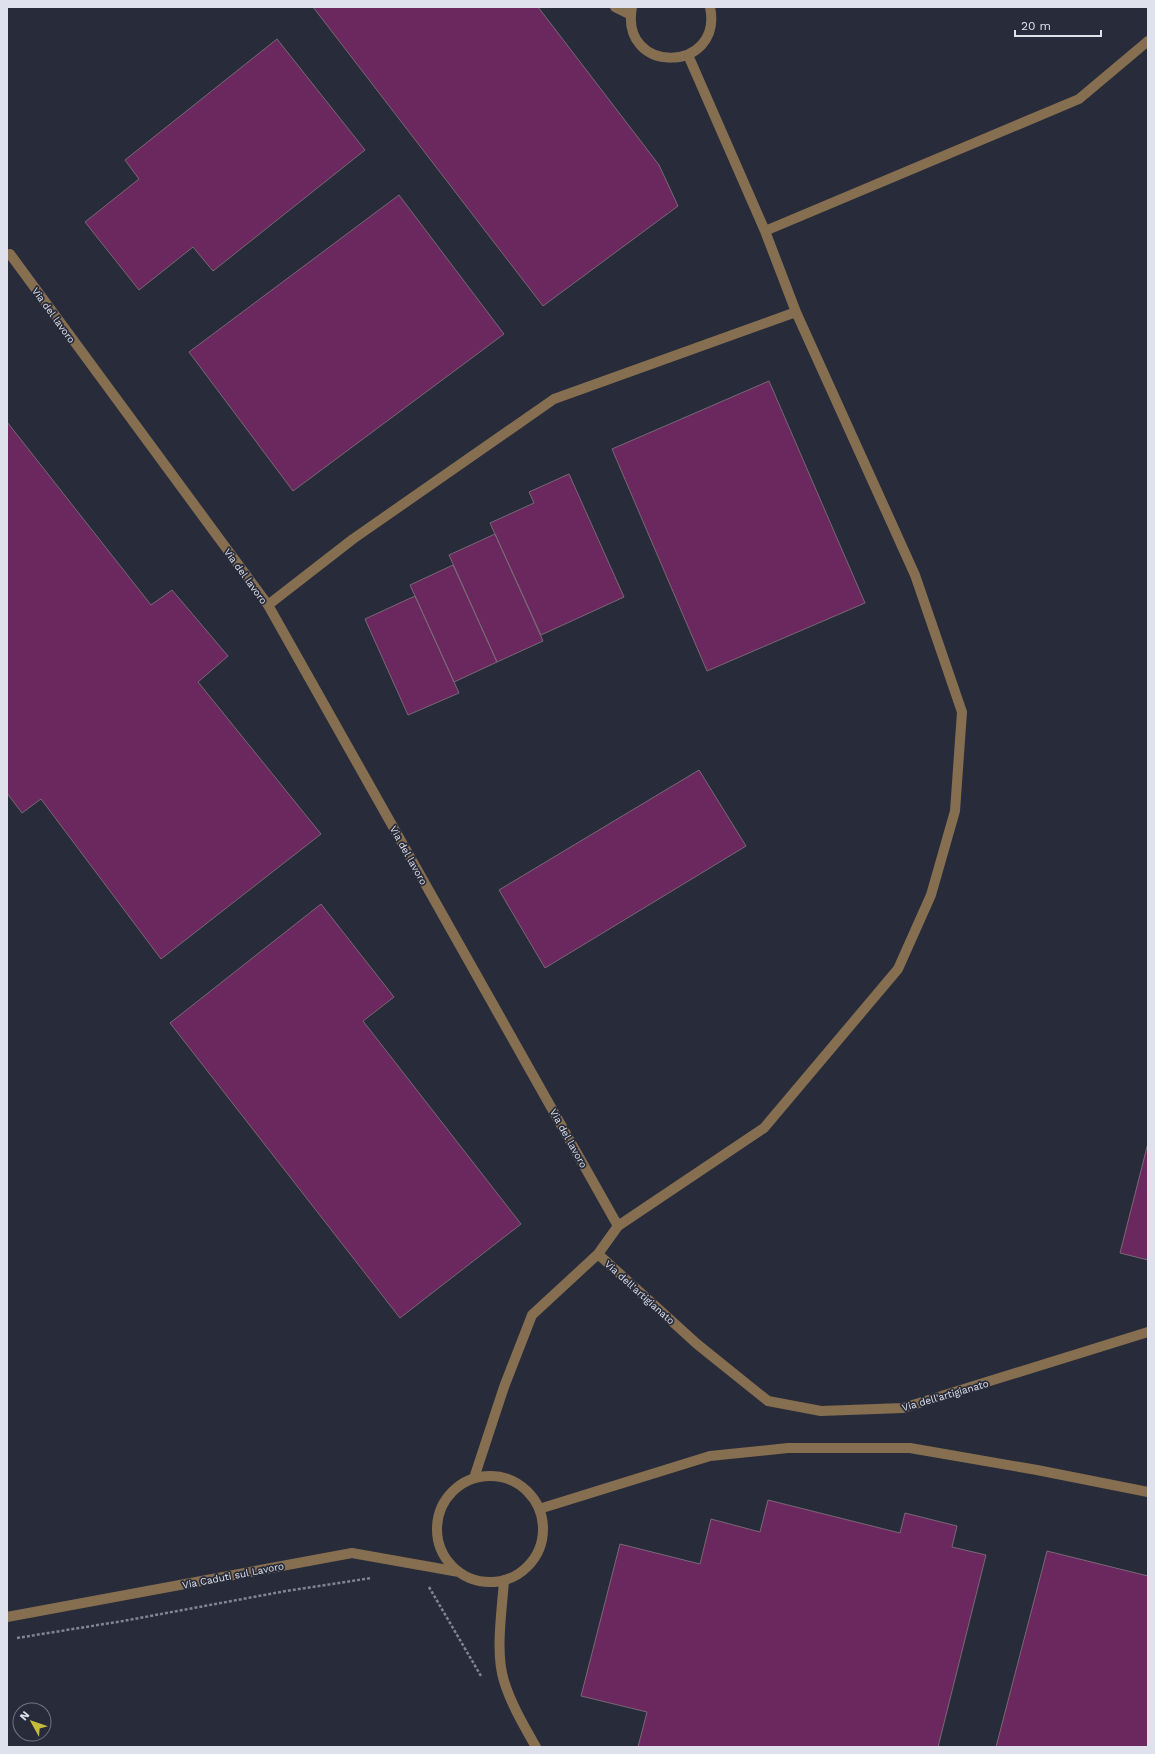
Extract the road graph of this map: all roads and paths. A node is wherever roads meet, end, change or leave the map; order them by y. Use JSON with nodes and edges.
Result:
{"nodes":[{"id":1,"x":614,"y":7,"type":"edge"},
{"id":2,"x":710,"y":7,"type":"edge"},
{"id":3,"x":631,"y":11,"type":"edge"},
{"id":4,"x":1148,"y":41,"type":"edge"},
{"id":5,"x":688,"y":55,"type":"junction"},
{"id":6,"x":765,"y":231,"type":"junction"},
{"id":7,"x":10,"y":254,"type":"dead end"},
{"id":8,"x":796,"y":312,"type":"junction"},
{"id":9,"x":268,"y":605,"type":"junction"},
{"id":10,"x":618,"y":1226,"type":"junction"},
{"id":11,"x":598,"y":1254,"type":"junction"},
{"id":12,"x":1148,"y":1332,"type":"edge"},
{"id":13,"x":474,"y":1478,"type":"junction"},
{"id":14,"x":1148,"y":1492,"type":"edge"},
{"id":15,"x":539,"y":1509,"type":"junction"},
{"id":16,"x":459,"y":1572,"type":"junction"},
{"id":17,"x":372,"y":1578,"type":"dead end"},
{"id":18,"x":504,"y":1580,"type":"junction"},
{"id":19,"x":424,"y":1584,"type":"dead end"},
{"id":20,"x":7,"y":1617,"type":"edge"},
{"id":21,"x":15,"y":1638,"type":"dead end"},
{"id":22,"x":481,"y":1677,"type":"dead end"},
{"id":23,"x":536,"y":1747,"type":"edge"}],
"edges":[{"from":1,"to":3,"type":"street"},
{"from":2,"to":5,"type":"street"},
{"from":3,"to":5,"type":"street"},
{"from":4,"to":6,"type":"street"},
{"from":5,"to":6,"type":"street"},
{"from":6,"to":8,"type":"street"},
{"from":7,"to":9,"type":"street","name":"Via del lavoro"},
{"from":8,"to":9,"type":"street"},
{"from":8,"to":10,"type":"street"},
{"from":9,"to":10,"type":"street","name":"Via del lavoro"},
{"from":10,"to":11,"type":"street"},
{"from":11,"to":12,"type":"street","name":"Via dell'artigianato"},
{"from":11,"to":13,"type":"street"},
{"from":13,"to":15,"type":"street","name":"Via Caduti sul Lavoro"},
{"from":13,"to":16,"type":"street","name":"Via Caduti sul Lavoro"},
{"from":14,"to":15,"type":"street"},
{"from":15,"to":18,"type":"street","name":"Via Caduti sul Lavoro"},
{"from":16,"to":18,"type":"street","name":"Via Caduti sul Lavoro"},
{"from":16,"to":20,"type":"street","name":"Via Caduti sul Lavoro"},
{"from":17,"to":21,"type":"path"},
{"from":18,"to":23,"type":"street"},
{"from":19,"to":22,"type":"path"}]}
